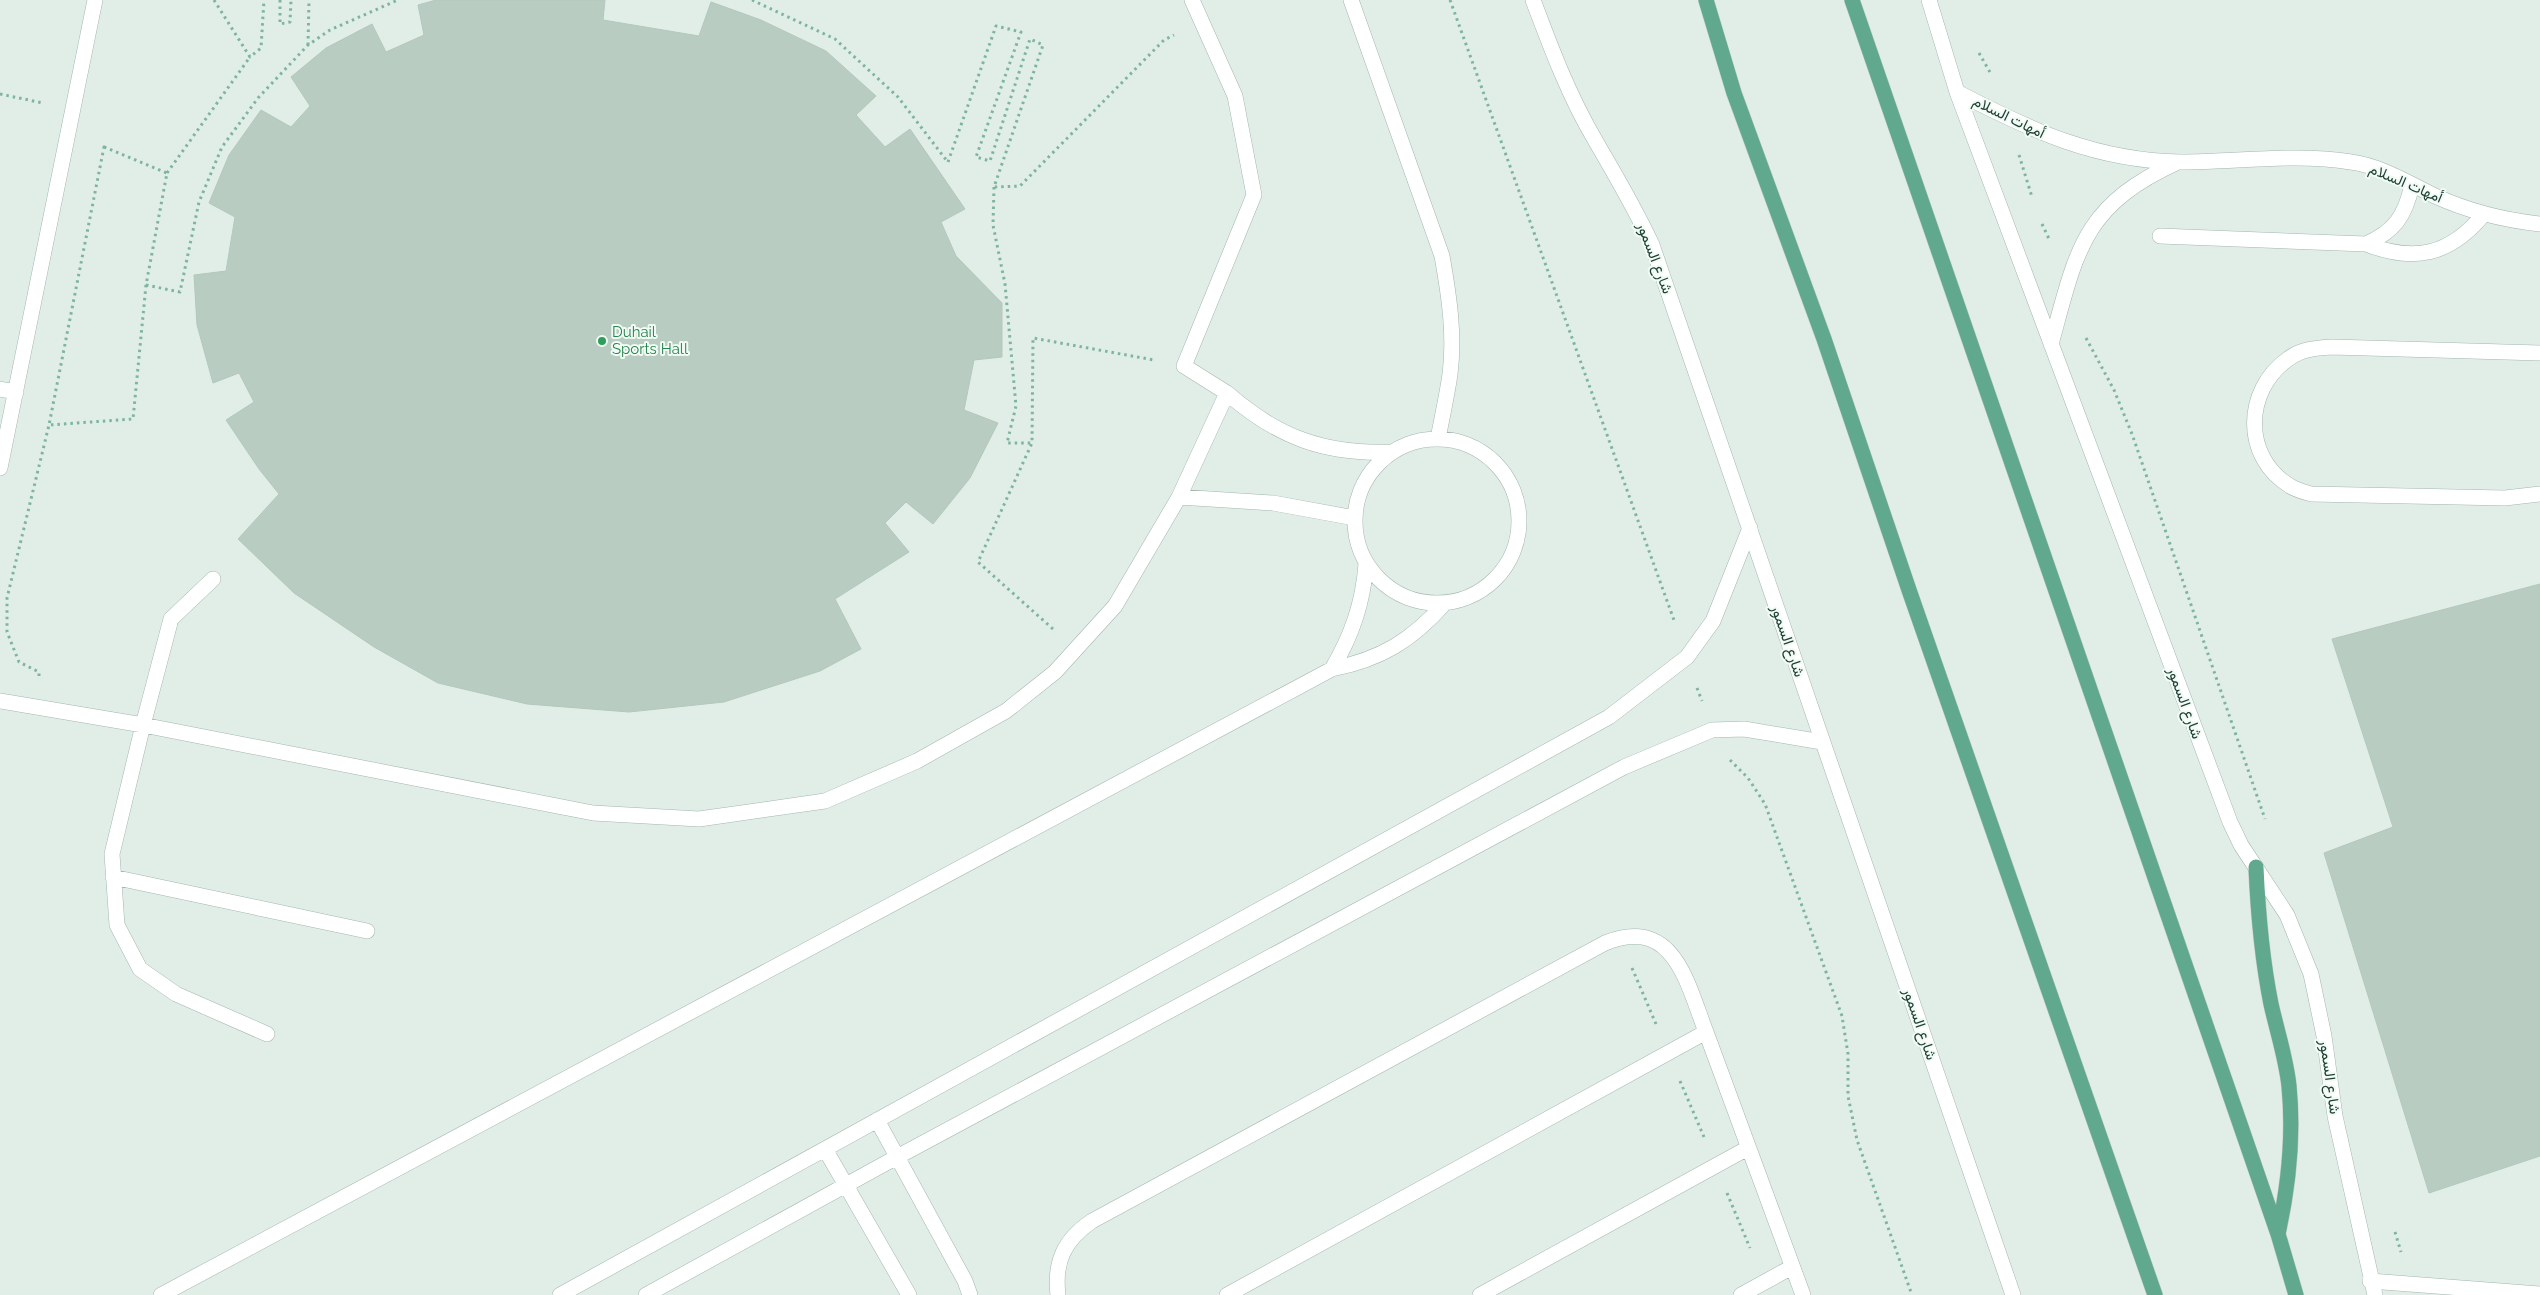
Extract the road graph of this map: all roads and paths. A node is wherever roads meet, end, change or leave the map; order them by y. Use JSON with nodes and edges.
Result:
{"nodes":[{"id":1,"x":95,"y":0,"type":"edge"},
{"id":2,"x":214,"y":0,"type":"edge"},
{"id":3,"x":264,"y":0,"type":"edge"},
{"id":4,"x":280,"y":0,"type":"edge"},
{"id":5,"x":291,"y":0,"type":"edge"},
{"id":6,"x":309,"y":0,"type":"edge"},
{"id":7,"x":398,"y":0,"type":"edge"},
{"id":8,"x":752,"y":0,"type":"edge"},
{"id":9,"x":1192,"y":0,"type":"edge"},
{"id":10,"x":1351,"y":0,"type":"edge"},
{"id":11,"x":1533,"y":0,"type":"edge"},
{"id":12,"x":1706,"y":0,"type":"edge"},
{"id":13,"x":1852,"y":0,"type":"edge"},
{"id":14,"x":1929,"y":0,"type":"edge"},
{"id":15,"x":1202,"y":22,"type":"junction"},
{"id":16,"x":308,"y":45,"type":"junction"},
{"id":17,"x":250,"y":57,"type":"junction"},
{"id":18,"x":1957,"y":92,"type":"junction"},
{"id":19,"x":0,"y":94,"type":"edge"},
{"id":20,"x":73,"y":110,"type":"junction"},
{"id":21,"x":2180,"y":162,"type":"junction"},
{"id":22,"x":167,"y":173,"type":"junction"},
{"id":23,"x":2412,"y":185,"type":"junction"},
{"id":24,"x":994,"y":187,"type":"junction"},
{"id":25,"x":2484,"y":214,"type":"junction"},
{"id":26,"x":2540,"y":224,"type":"edge"},
{"id":27,"x":2160,"y":236,"type":"dead end"},
{"id":28,"x":2366,"y":244,"type":"junction"},
{"id":29,"x":146,"y":285,"type":"junction"},
{"id":30,"x":2051,"y":344,"type":"junction"},
{"id":31,"x":2540,"y":353,"type":"edge"},
{"id":32,"x":1184,"y":366,"type":"junction"},
{"id":33,"x":0,"y":389,"type":"edge"},
{"id":34,"x":16,"y":392,"type":"junction"},
{"id":35,"x":1227,"y":393,"type":"junction"},
{"id":36,"x":49,"y":425,"type":"junction"},
{"id":37,"x":1438,"y":439,"type":"junction"},
{"id":38,"x":1032,"y":443,"type":"junction"},
{"id":39,"x":1393,"y":452,"type":"junction"},
{"id":40,"x":0,"y":468,"type":"edge"},
{"id":41,"x":2540,"y":494,"type":"edge"},
{"id":42,"x":1179,"y":497,"type":"junction"},
{"id":43,"x":1354,"y":518,"type":"junction"},
{"id":44,"x":1750,"y":528,"type":"junction"},
{"id":45,"x":1366,"y":564,"type":"junction"},
{"id":46,"x":213,"y":580,"type":"dead end"},
{"id":47,"x":1445,"y":603,"type":"junction"},
{"id":48,"x":1076,"y":650,"type":"junction"},
{"id":49,"x":1332,"y":669,"type":"junction"},
{"id":50,"x":0,"y":701,"type":"edge"},
{"id":51,"x":36,"y":707,"type":"junction"},
{"id":52,"x":143,"y":725,"type":"junction"},
{"id":53,"x":1822,"y":742,"type":"junction"},
{"id":54,"x":2256,"y":867,"type":"junction"},
{"id":55,"x":114,"y":876,"type":"junction"},
{"id":56,"x":367,"y":931,"type":"dead end"},
{"id":57,"x":1619,"y":937,"type":"junction"},
{"id":58,"x":1706,"y":1032,"type":"junction"},
{"id":59,"x":267,"y":1034,"type":"dead end"},
{"id":60,"x":1668,"y":1053,"type":"junction"},
{"id":61,"x":877,"y":1120,"type":"junction"},
{"id":62,"x":1748,"y":1148,"type":"junction"},
{"id":63,"x":825,"y":1149,"type":"junction"},
{"id":64,"x":897,"y":1157,"type":"junction"},
{"id":65,"x":1716,"y":1166,"type":"junction"},
{"id":66,"x":846,"y":1185,"type":"junction"},
{"id":67,"x":2278,"y":1234,"type":"junction"},
{"id":68,"x":1792,"y":1267,"type":"junction"},
{"id":69,"x":1764,"y":1282,"type":"junction"},
{"id":70,"x":2372,"y":1288,"type":"edge"},
{"id":71,"x":2011,"y":1294,"type":"edge"},
{"id":72,"x":2540,"y":1294,"type":"edge"},
{"id":73,"x":161,"y":1295,"type":"edge"},
{"id":74,"x":560,"y":1295,"type":"edge"},
{"id":75,"x":646,"y":1295,"type":"edge"},
{"id":76,"x":909,"y":1295,"type":"edge"},
{"id":77,"x":970,"y":1295,"type":"edge"},
{"id":78,"x":1058,"y":1295,"type":"edge"},
{"id":79,"x":1227,"y":1295,"type":"edge"},
{"id":80,"x":1480,"y":1295,"type":"edge"},
{"id":81,"x":1741,"y":1295,"type":"edge"},
{"id":82,"x":1803,"y":1295,"type":"edge"},
{"id":83,"x":2155,"y":1295,"type":"edge"},
{"id":84,"x":2296,"y":1295,"type":"edge"}],
"edges":[{"from":1,"to":20,"type":"street"},
{"from":2,"to":17,"type":"path"},
{"from":3,"to":17,"type":"path"},
{"from":4,"to":5,"type":"path"},
{"from":6,"to":16,"type":"path"},
{"from":7,"to":16,"type":"path"},
{"from":8,"to":24,"type":"path"},
{"from":9,"to":15,"type":"street"},
{"from":10,"to":37,"type":"street"},
{"from":11,"to":44,"type":"street","name":"شارع السمور"},
{"from":12,"to":83,"type":"main road"},
{"from":13,"to":67,"type":"main road"},
{"from":14,"to":18,"type":"street","name":"شارع السمور"},
{"from":15,"to":24,"type":"path"},
{"from":15,"to":32,"type":"street"},
{"from":16,"to":29,"type":"path"},
{"from":17,"to":22,"type":"path"},
{"from":18,"to":21,"type":"street","name":"أمهات السلام"},
{"from":18,"to":30,"type":"street","name":"شارع السمور"},
{"from":19,"to":20,"type":"path"},
{"from":20,"to":34,"type":"street"},
{"from":21,"to":23,"type":"street","name":"أمهات السلام"},
{"from":21,"to":30,"type":"street","name":"أمهات السلام"},
{"from":22,"to":29,"type":"path"},
{"from":22,"to":36,"type":"path"},
{"from":23,"to":25,"type":"street","name":"أمهات السلام"},
{"from":23,"to":28,"type":"street"},
{"from":24,"to":38,"type":"path"},
{"from":25,"to":26,"type":"street","name":"أمهات السلام"},
{"from":25,"to":28,"type":"street"},
{"from":27,"to":28,"type":"street"},
{"from":29,"to":36,"type":"path"},
{"from":30,"to":54,"type":"street","name":"شارع السمور"},
{"from":31,"to":41,"type":"street"},
{"from":32,"to":35,"type":"street"},
{"from":32,"to":38,"type":"path"},
{"from":33,"to":34,"type":"street"},
{"from":34,"to":40,"type":"street"},
{"from":35,"to":39,"type":"street"},
{"from":35,"to":42,"type":"street"},
{"from":36,"to":51,"type":"path"},
{"from":37,"to":39,"type":"street"},
{"from":37,"to":47,"type":"street"},
{"from":38,"to":48,"type":"path"},
{"from":39,"to":43,"type":"street"},
{"from":42,"to":43,"type":"street"},
{"from":42,"to":48,"type":"street"},
{"from":43,"to":45,"type":"street"},
{"from":44,"to":53,"type":"street","name":"شارع السمور"},
{"from":44,"to":61,"type":"street"},
{"from":45,"to":47,"type":"street"},
{"from":45,"to":49,"type":"street"},
{"from":46,"to":52,"type":"street"},
{"from":47,"to":49,"type":"street"},
{"from":48,"to":52,"type":"street"},
{"from":49,"to":73,"type":"street"},
{"from":50,"to":51,"type":"street"},
{"from":51,"to":52,"type":"street"},
{"from":52,"to":55,"type":"street"},
{"from":53,"to":64,"type":"street"},
{"from":53,"to":71,"type":"street","name":"شارع السمور"},
{"from":54,"to":67,"type":"main road"},
{"from":54,"to":70,"type":"street","name":"شارع السمور"},
{"from":55,"to":56,"type":"street"},
{"from":55,"to":59,"type":"street"},
{"from":57,"to":58,"type":"street"},
{"from":57,"to":60,"type":"path"},
{"from":57,"to":78,"type":"street"},
{"from":58,"to":60,"type":"street"},
{"from":58,"to":62,"type":"street"},
{"from":60,"to":65,"type":"path"},
{"from":60,"to":79,"type":"street"},
{"from":61,"to":63,"type":"street"},
{"from":61,"to":64,"type":"street"},
{"from":62,"to":65,"type":"street"},
{"from":62,"to":68,"type":"street"},
{"from":63,"to":66,"type":"street"},
{"from":63,"to":74,"type":"street"},
{"from":64,"to":66,"type":"street"},
{"from":64,"to":77,"type":"street"},
{"from":65,"to":69,"type":"path"},
{"from":65,"to":80,"type":"street"},
{"from":66,"to":75,"type":"street"},
{"from":66,"to":76,"type":"street"},
{"from":67,"to":84,"type":"main road"},
{"from":68,"to":69,"type":"street"},
{"from":68,"to":82,"type":"street"},
{"from":69,"to":81,"type":"street"},
{"from":70,"to":72,"type":"street"}]}
